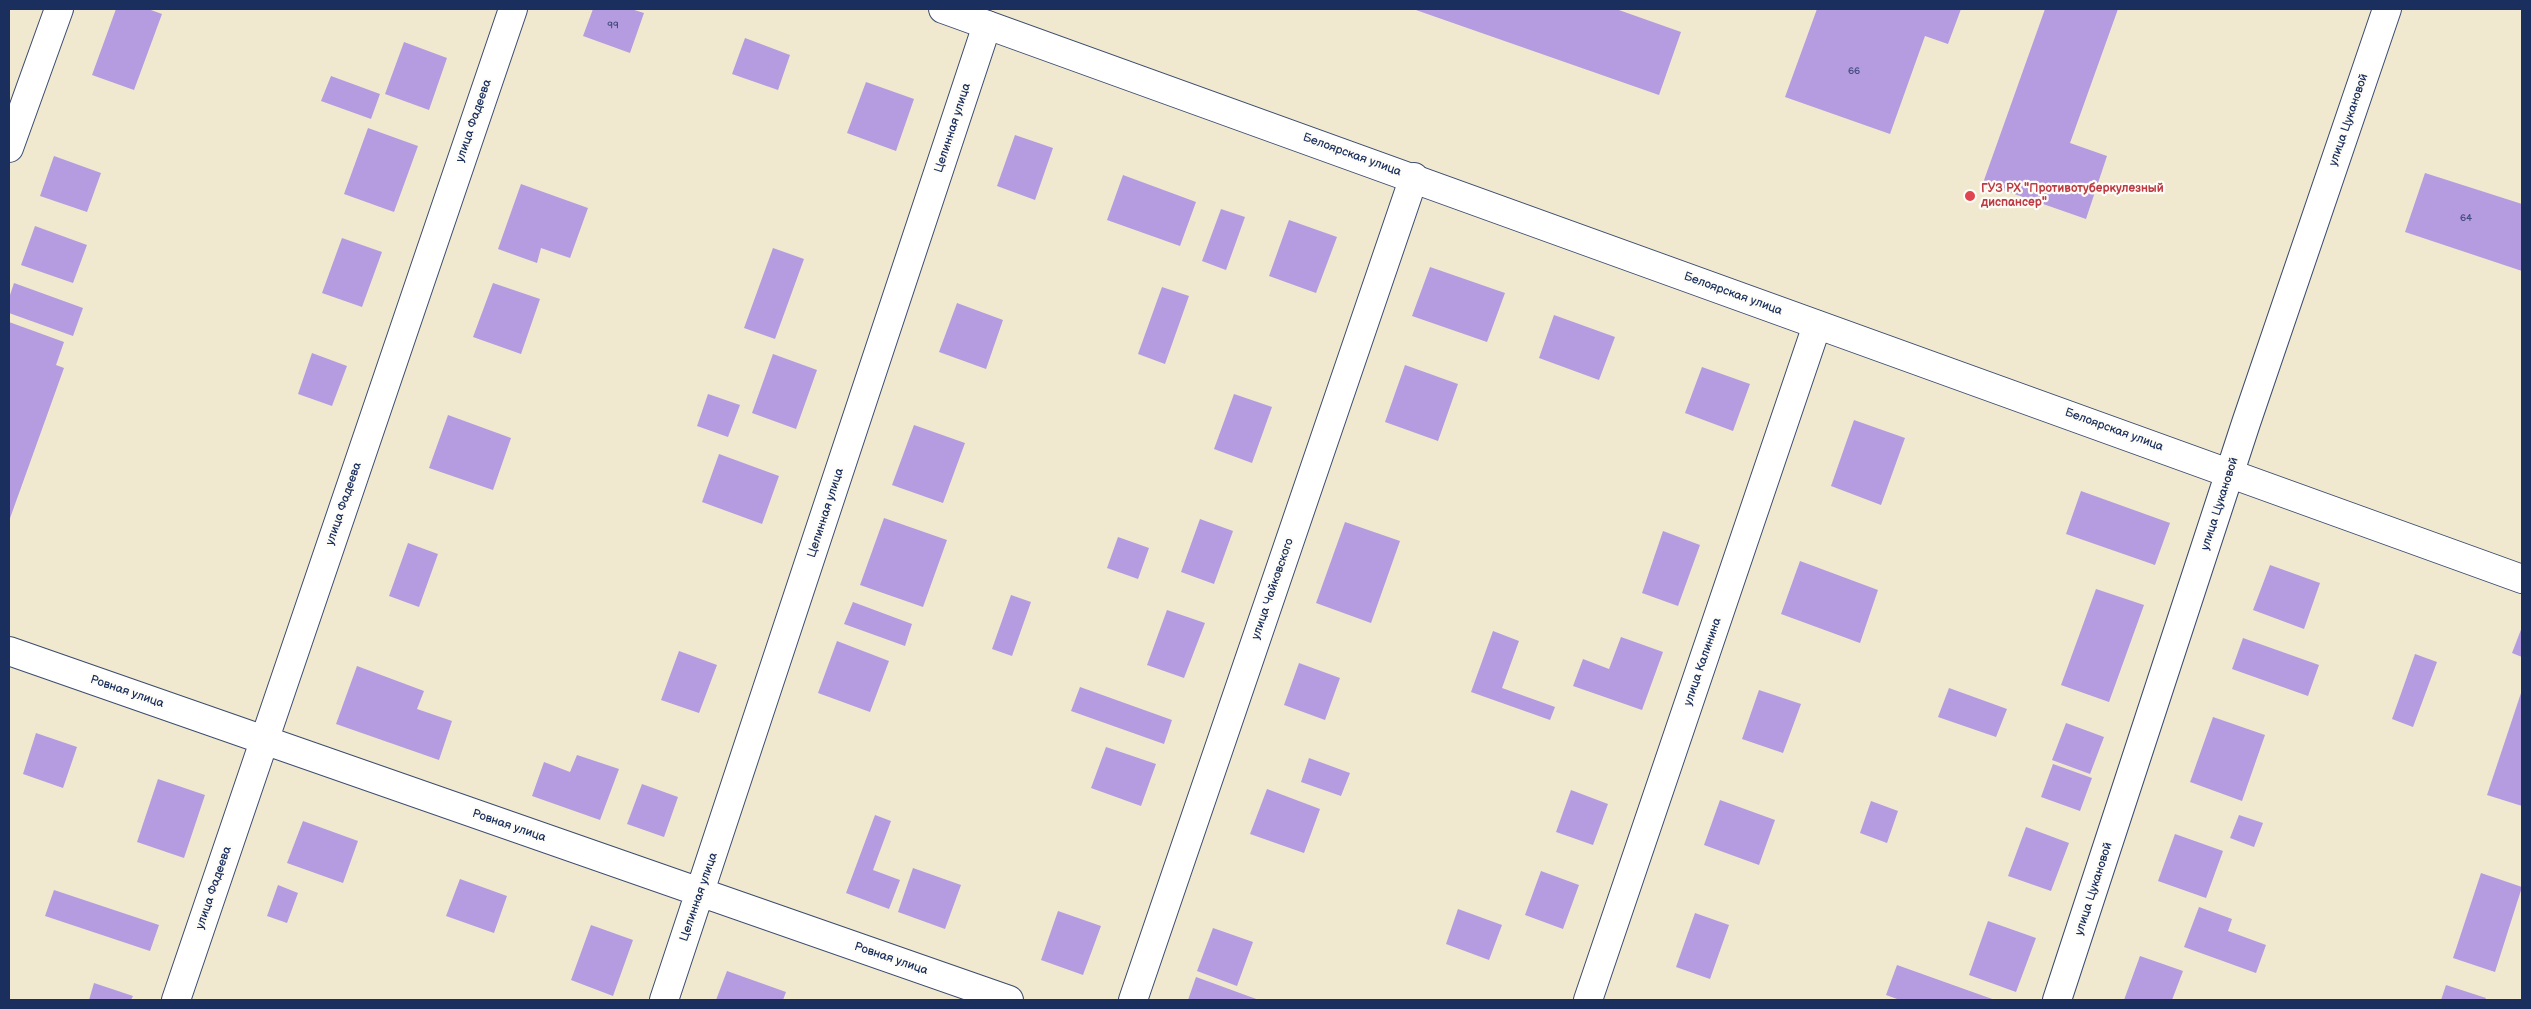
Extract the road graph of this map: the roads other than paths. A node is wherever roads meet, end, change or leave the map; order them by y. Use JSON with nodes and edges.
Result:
{"nodes":[{"id":1,"x":59,"y":9,"type":"edge"},
{"id":2,"x":513,"y":9,"type":"edge"},
{"id":3,"x":943,"y":9,"type":"edge"},
{"id":4,"x":2387,"y":9,"type":"edge"},
{"id":5,"x":987,"y":25,"type":"junction"},
{"id":6,"x":9,"y":148,"type":"edge"},
{"id":7,"x":1414,"y":177,"type":"junction"},
{"id":8,"x":1817,"y":324,"type":"junction"},
{"id":9,"x":2230,"y":472,"type":"junction"},
{"id":10,"x":2522,"y":578,"type":"edge"},
{"id":11,"x":9,"y":651,"type":"edge"},
{"id":12,"x":264,"y":740,"type":"junction"},
{"id":13,"x":701,"y":893,"type":"junction"},
{"id":14,"x":176,"y":1000,"type":"edge"},
{"id":15,"x":664,"y":1000,"type":"edge"},
{"id":16,"x":1009,"y":1000,"type":"edge"},
{"id":17,"x":1133,"y":1000,"type":"edge"},
{"id":18,"x":1588,"y":1000,"type":"edge"},
{"id":19,"x":2057,"y":1000,"type":"edge"}],
"edges":[{"from":1,"to":6,"type":"street"},
{"from":2,"to":12,"type":"street","name":"улица Фадеева"},
{"from":3,"to":5,"type":"street","name":"Белоярская улица"},
{"from":4,"to":9,"type":"street","name":"улица Цукановой"},
{"from":5,"to":7,"type":"street","name":"Белоярская улица"},
{"from":5,"to":13,"type":"street","name":"Целинная улица"},
{"from":7,"to":8,"type":"street","name":"Белоярская улица"},
{"from":7,"to":17,"type":"street","name":"улица Чайковского"},
{"from":8,"to":9,"type":"street","name":"Белоярская улица"},
{"from":8,"to":18,"type":"street","name":"улица Калинина"},
{"from":9,"to":10,"type":"street","name":"Белоярская улица"},
{"from":9,"to":19,"type":"street","name":"улица Цукановой"},
{"from":11,"to":12,"type":"street","name":"Ровная улица"},
{"from":12,"to":13,"type":"street","name":"Ровная улица"},
{"from":12,"to":14,"type":"street","name":"улица Фадеева"},
{"from":13,"to":15,"type":"street","name":"Целинная улица"},
{"from":13,"to":16,"type":"street","name":"Ровная улица"}]}
